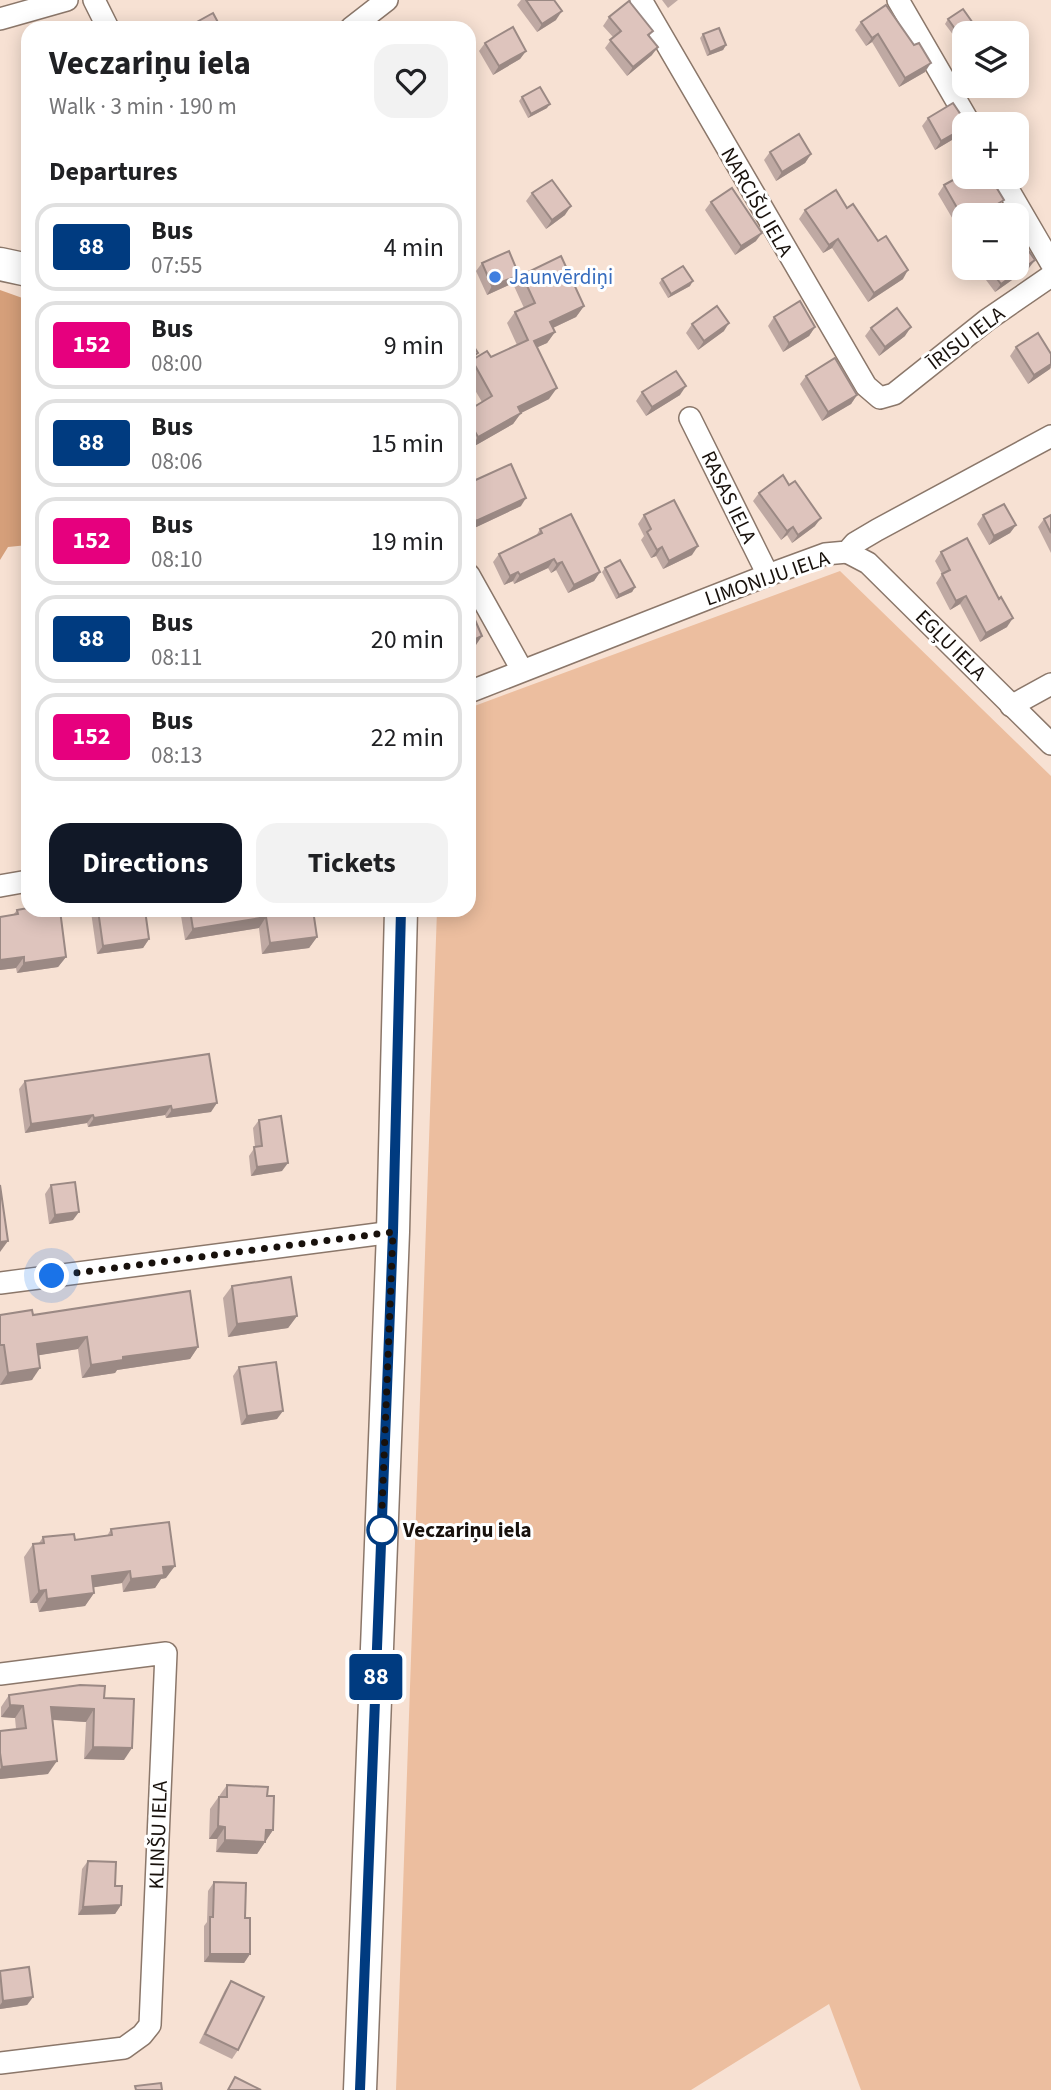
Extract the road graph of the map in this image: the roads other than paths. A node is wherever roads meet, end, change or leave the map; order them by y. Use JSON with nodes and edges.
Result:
{"nodes":[{"id":1,"x":67,"y":0,"type":"edge"},
{"id":2,"x":94,"y":0,"type":"edge"},
{"id":3,"x":387,"y":0,"type":"edge"},
{"id":4,"x":641,"y":0,"type":"edge"},
{"id":5,"x":898,"y":0,"type":"edge"},
{"id":6,"x":0,"y":19,"type":"edge"},
{"id":7,"x":104,"y":21,"type":"edge"},
{"id":8,"x":360,"y":21,"type":"edge"},
{"id":9,"x":963,"y":112,"type":"edge"},
{"id":10,"x":1008,"y":189,"type":"edge"},
{"id":11,"x":1051,"y":263,"type":"edge"},
{"id":12,"x":0,"y":264,"type":"edge"},
{"id":13,"x":21,"y":268,"type":"edge"},
{"id":14,"x":1051,"y":276,"type":"edge"},
{"id":15,"x":880,"y":398,"type":"joint"},
{"id":16,"x":690,"y":418,"type":"dead end"},
{"id":17,"x":1051,"y":436,"type":"edge"},
{"id":18,"x":847,"y":552,"type":"junction"},
{"id":19,"x":768,"y":575,"type":"junction"},
{"id":20,"x":476,"y":588,"type":"edge"},
{"id":21,"x":522,"y":670,"type":"junction"},
{"id":22,"x":1051,"y":684,"type":"edge"},
{"id":23,"x":476,"y":689,"type":"edge"},
{"id":24,"x":1011,"y":706,"type":"junction"},
{"id":25,"x":1051,"y":744,"type":"edge"},
{"id":26,"x":21,"y":882,"type":"edge"},
{"id":27,"x":0,"y":886,"type":"edge"},
{"id":28,"x":401,"y":917,"type":"edge"},
{"id":29,"x":393,"y":1232,"type":"junction"},
{"id":30,"x":0,"y":1283,"type":"edge"},
{"id":31,"x":0,"y":1674,"type":"edge"},
{"id":32,"x":0,"y":2063,"type":"edge"},
{"id":33,"x":360,"y":2090,"type":"edge"}],
"edges":[{"from":1,"to":6,"type":"street"},
{"from":2,"to":7,"type":"street"},
{"from":3,"to":8,"type":"street"},
{"from":4,"to":15,"type":"street","name":"NARCIŠU IELA"},
{"from":5,"to":9,"type":"street"},
{"from":10,"to":11,"type":"street"},
{"from":12,"to":13,"type":"main road"},
{"from":14,"to":15,"type":"street","name":"ĪRISU IELA"},
{"from":16,"to":19,"type":"street","name":"RASAS IELA"},
{"from":17,"to":18,"type":"street","name":"LIMONIJU IELA"},
{"from":18,"to":19,"type":"street","name":"LIMONIJU IELA"},
{"from":18,"to":24,"type":"street","name":"EGĻU IELA"},
{"from":19,"to":21,"type":"street","name":"LIMONIJU IELA"},
{"from":20,"to":21,"type":"street"},
{"from":21,"to":23,"type":"street","name":"LIMONIJU IELA"},
{"from":22,"to":24,"type":"street"},
{"from":24,"to":25,"type":"street","name":"EGĻU IELA"},
{"from":26,"to":27,"type":"street"},
{"from":28,"to":29,"type":"main road"},
{"from":29,"to":30,"type":"street"},
{"from":29,"to":33,"type":"main road"},
{"from":31,"to":32,"type":"street","name":"KLINŠU IELA"}]}
